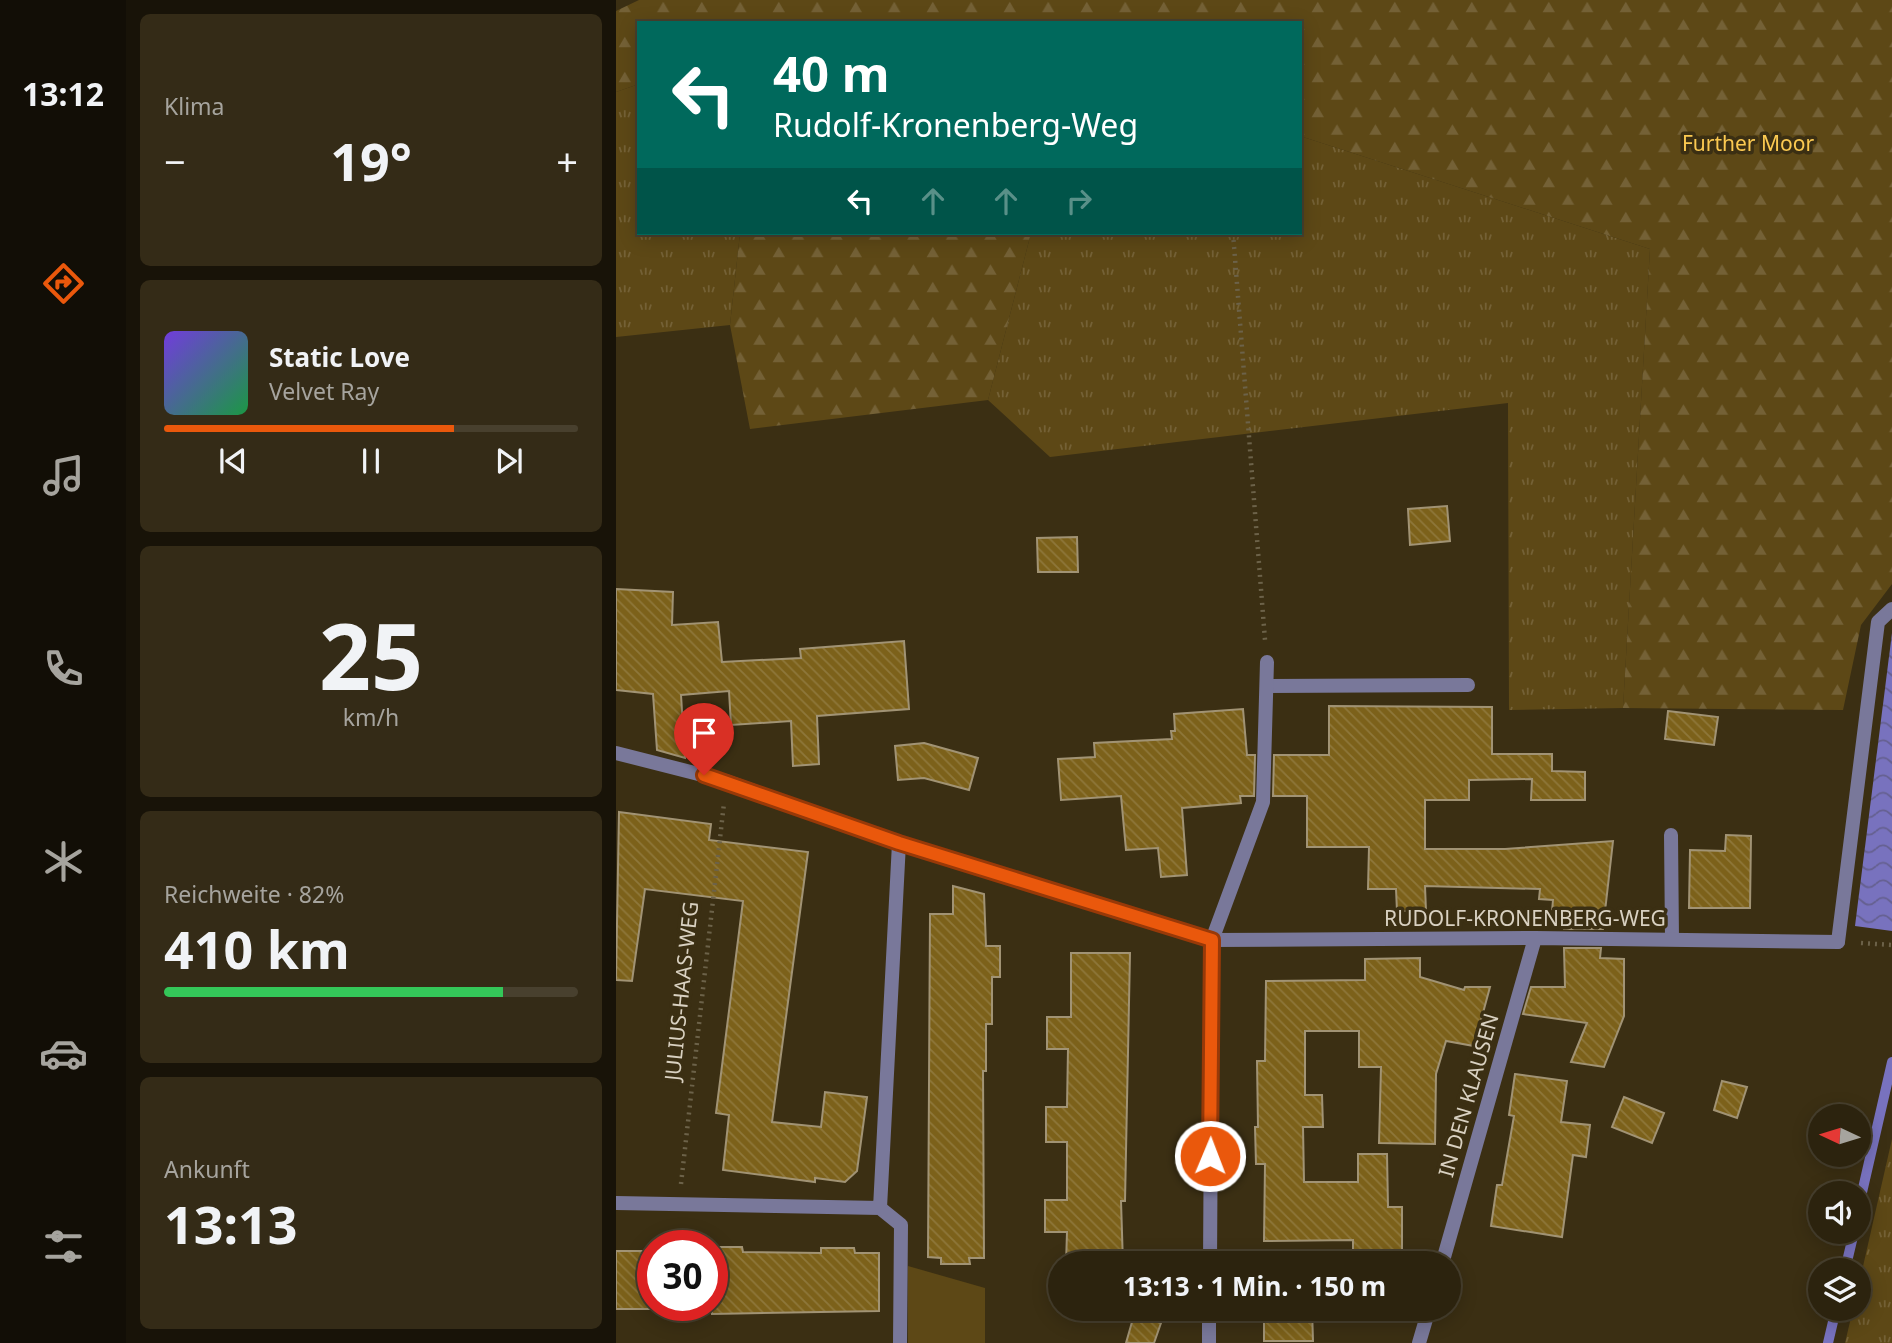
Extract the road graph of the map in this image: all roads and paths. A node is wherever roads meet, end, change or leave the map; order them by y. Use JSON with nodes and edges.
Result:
{"nodes":[{"id":1,"x":1233,"y":235,"type":"edge"},
{"id":2,"x":1892,"y":609,"type":"edge"},
{"id":3,"x":1267,"y":662,"type":"joint"},
{"id":4,"x":1468,"y":685,"type":"dead end"},
{"id":5,"x":1267,"y":686,"type":"junction"},
{"id":6,"x":616,"y":753,"type":"edge"},
{"id":7,"x":726,"y":781,"type":"junction"},
{"id":8,"x":1671,"y":835,"type":"dead end"},
{"id":9,"x":899,"y":843,"type":"junction"},
{"id":10,"x":1535,"y":938,"type":"junction"},
{"id":11,"x":1672,"y":939,"type":"junction"},
{"id":12,"x":1212,"y":940,"type":"junction"},
{"id":13,"x":1838,"y":942,"type":"junction"},
{"id":14,"x":1892,"y":945,"type":"edge"},
{"id":15,"x":616,"y":1203,"type":"edge"},
{"id":16,"x":678,"y":1205,"type":"junction"},
{"id":17,"x":880,"y":1208,"type":"junction"},
{"id":18,"x":1210,"y":1251,"type":"edge"},
{"id":19,"x":1446,"y":1251,"type":"edge"},
{"id":20,"x":1209,"y":1321,"type":"edge"},
{"id":21,"x":1425,"y":1321,"type":"edge"},
{"id":22,"x":900,"y":1343,"type":"edge"},
{"id":23,"x":1209,"y":1343,"type":"edge"},
{"id":24,"x":1419,"y":1343,"type":"edge"}],
"edges":[{"from":1,"to":3,"type":"path"},
{"from":2,"to":13,"type":"street"},
{"from":3,"to":5,"type":"street"},
{"from":4,"to":5,"type":"street"},
{"from":5,"to":12,"type":"street"},
{"from":6,"to":7,"type":"street","name":"RUDOLF-KRONENBERG-WEG"},
{"from":7,"to":9,"type":"street","name":"RUDOLF-KRONENBERG-WEG"},
{"from":7,"to":16,"type":"path","name":"JULIUS-HAAS-WEG"},
{"from":8,"to":11,"type":"street"},
{"from":9,"to":12,"type":"street","name":"RUDOLF-KRONENBERG-WEG"},
{"from":9,"to":17,"type":"street"},
{"from":10,"to":11,"type":"street","name":"RUDOLF-KRONENBERG-WEG"},
{"from":10,"to":12,"type":"street","name":"RUDOLF-KRONENBERG-WEG"},
{"from":10,"to":19,"type":"street","name":"IN DEN KLAUSEN"},
{"from":11,"to":13,"type":"street","name":"RUDOLF-KRONENBERG-WEG"},
{"from":12,"to":18,"type":"street"},
{"from":13,"to":14,"type":"path"},
{"from":15,"to":16,"type":"street"},
{"from":16,"to":17,"type":"street"},
{"from":17,"to":22,"type":"street"},
{"from":20,"to":23,"type":"street"},
{"from":21,"to":24,"type":"street"}]}
